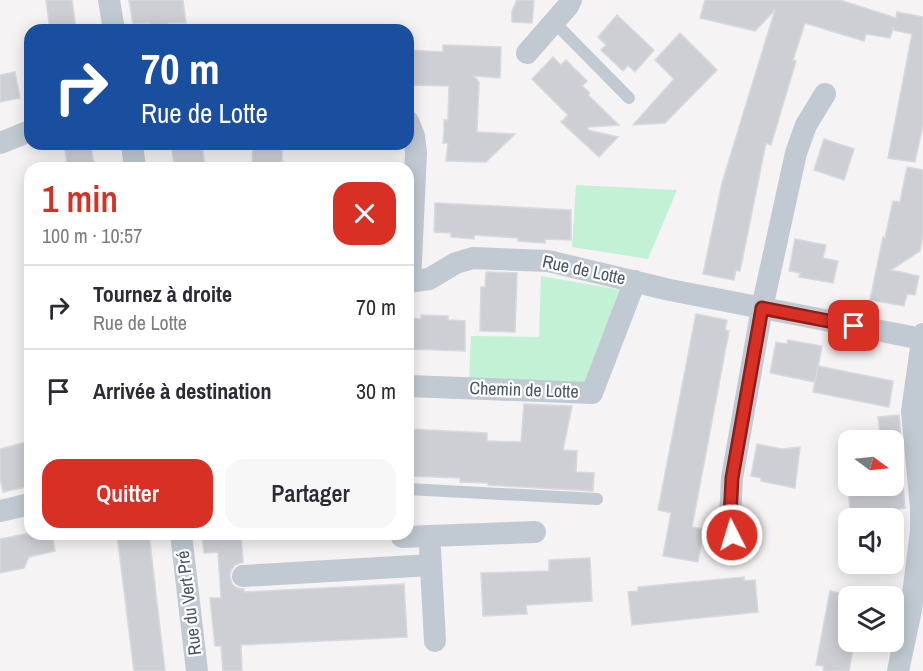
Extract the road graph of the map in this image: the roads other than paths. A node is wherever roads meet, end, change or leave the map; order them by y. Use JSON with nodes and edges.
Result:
{"nodes":[{"id":1,"x":109,"y":0,"type":"edge"},
{"id":2,"x":571,"y":0,"type":"edge"},
{"id":3,"x":554,"y":22,"type":"junction"},
{"id":4,"x":113,"y":24,"type":"edge"},
{"id":5,"x":527,"y":53,"type":"dead end"},
{"id":6,"x":825,"y":94,"type":"dead end"},
{"id":7,"x":628,"y":98,"type":"dead end"},
{"id":8,"x":24,"y":133,"type":"edge"},
{"id":9,"x":414,"y":136,"type":"edge"},
{"id":10,"x":0,"y":143,"type":"edge"},
{"id":11,"x":414,"y":190,"type":"edge"},
{"id":12,"x":414,"y":281,"type":"edge"},
{"id":13,"x":635,"y":281,"type":"junction"},
{"id":14,"x":762,"y":308,"type":"junction"},
{"id":15,"x":922,"y":337,"type":"edge"},
{"id":16,"x":414,"y":386,"type":"edge"},
{"id":17,"x":414,"y":489,"type":"edge"},
{"id":18,"x":597,"y":499,"type":"dead end"},
{"id":19,"x":24,"y":505,"type":"edge"},
{"id":20,"x":0,"y":511,"type":"edge"},
{"id":21,"x":536,"y":531,"type":"dead end"},
{"id":22,"x":732,"y":535,"type":"dead end"},
{"id":23,"x":430,"y":536,"type":"junction"},
{"id":24,"x":414,"y":537,"type":"edge"},
{"id":25,"x":182,"y":540,"type":"edge"},
{"id":26,"x":431,"y":565,"type":"junction"},
{"id":27,"x":243,"y":576,"type":"dead end"},
{"id":28,"x":917,"y":611,"type":"edge"},
{"id":29,"x":435,"y":641,"type":"dead end"},
{"id":30,"x":197,"y":671,"type":"edge"},
{"id":31,"x":898,"y":671,"type":"edge"}],
"edges":[{"from":1,"to":4,"type":"street"},
{"from":2,"to":3,"type":"street"},
{"from":3,"to":5,"type":"street"},
{"from":3,"to":7,"type":"lane"},
{"from":6,"to":14,"type":"street"},
{"from":8,"to":10,"type":"street"},
{"from":9,"to":11,"type":"street","name":"Rue de Lotte"},
{"from":12,"to":13,"type":"street","name":"Rue de Lotte"},
{"from":13,"to":14,"type":"street","name":"Rue de Lotte"},
{"from":13,"to":16,"type":"street","name":"Chemin de Lotte"},
{"from":14,"to":15,"type":"street","name":"Rue de Lotte"},
{"from":14,"to":22,"type":"street"},
{"from":15,"to":28,"type":"street"},
{"from":17,"to":18,"type":"lane"},
{"from":19,"to":20,"type":"street"},
{"from":21,"to":23,"type":"street"},
{"from":23,"to":24,"type":"street"},
{"from":23,"to":26,"type":"street"},
{"from":25,"to":30,"type":"street","name":"Rue du Vert Pré"},
{"from":26,"to":27,"type":"street"},
{"from":26,"to":29,"type":"street"},
{"from":28,"to":31,"type":"street"}]}
